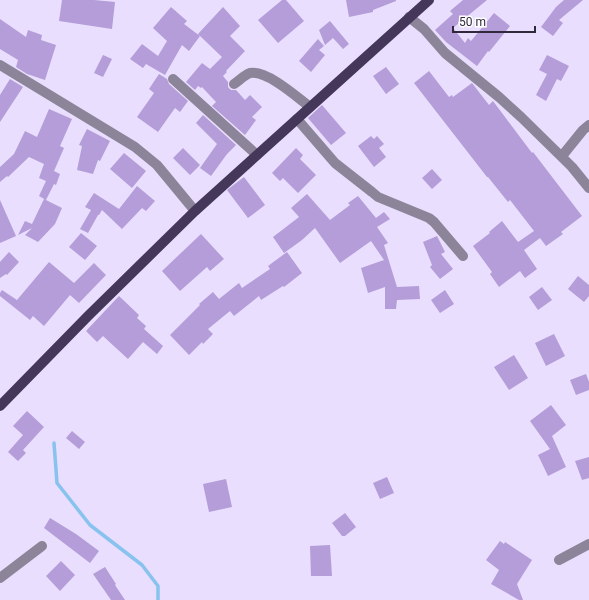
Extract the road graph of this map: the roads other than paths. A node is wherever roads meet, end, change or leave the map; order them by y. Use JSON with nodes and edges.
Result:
{"nodes":[{"id":1,"x":429,"y":0,"type":"edge"},
{"id":2,"x":409,"y":17,"type":"junction"},
{"id":3,"x":0,"y":65,"type":"edge"},
{"id":4,"x":173,"y":79,"type":"dead end"},
{"id":5,"x":234,"y":84,"type":"dead end"},
{"id":6,"x":310,"y":107,"type":"junction"},
{"id":7,"x":296,"y":119,"type":"junction"},
{"id":8,"x":589,"y":125,"type":"edge"},
{"id":9,"x":257,"y":155,"type":"junction"},
{"id":10,"x":562,"y":156,"type":"junction"},
{"id":11,"x":589,"y":188,"type":"edge"},
{"id":12,"x":195,"y":211,"type":"junction"},
{"id":13,"x":463,"y":256,"type":"dead end"},
{"id":14,"x":0,"y":406,"type":"edge"},
{"id":15,"x":589,"y":544,"type":"edge"},
{"id":16,"x":42,"y":546,"type":"dead end"},
{"id":17,"x":559,"y":560,"type":"dead end"},
{"id":18,"x":0,"y":578,"type":"edge"}],
"edges":[{"from":1,"to":2,"type":"main road"},
{"from":2,"to":6,"type":"main road"},
{"from":2,"to":10,"type":"street"},
{"from":3,"to":12,"type":"street"},
{"from":4,"to":9,"type":"street"},
{"from":5,"to":6,"type":"street"},
{"from":6,"to":7,"type":"main road"},
{"from":7,"to":9,"type":"main road"},
{"from":7,"to":13,"type":"street"},
{"from":8,"to":10,"type":"street"},
{"from":9,"to":12,"type":"main road"},
{"from":10,"to":11,"type":"street"},
{"from":12,"to":14,"type":"main road"},
{"from":15,"to":17,"type":"street"},
{"from":16,"to":18,"type":"street"}]}
